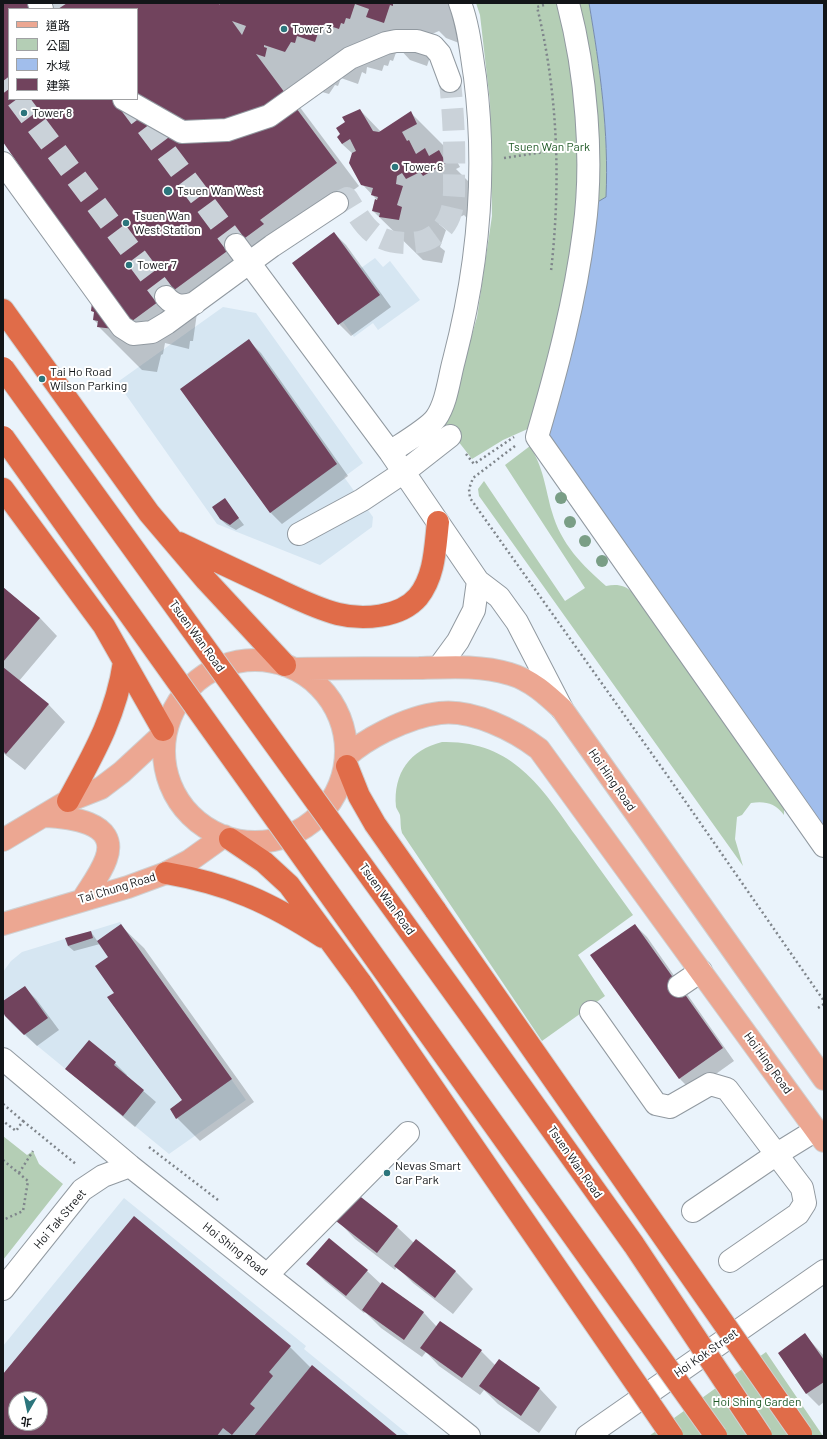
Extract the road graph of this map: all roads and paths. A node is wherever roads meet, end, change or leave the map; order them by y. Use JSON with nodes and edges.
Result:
{"nodes":[{"id":1,"x":460,"y":3,"type":"edge"},
{"id":2,"x":568,"y":3,"type":"edge"},
{"id":3,"x":537,"y":7,"type":"dead end"},
{"id":4,"x":450,"y":81,"type":"tunnel mouth"},
{"id":5,"x":126,"y":100,"type":"edge"},
{"id":6,"x":556,"y":149,"type":"junction"},
{"id":7,"x":568,"y":156,"type":"dead end"},
{"id":8,"x":502,"y":159,"type":"dead end"},
{"id":9,"x":3,"y":163,"type":"edge"},
{"id":10,"x":337,"y":203,"type":"tunnel mouth"},
{"id":11,"x":236,"y":245,"type":"tunnel mouth"},
{"id":12,"x":250,"y":262,"type":"junction"},
{"id":13,"x":550,"y":278,"type":"dead end"},
{"id":14,"x":166,"y":297,"type":"tunnel mouth"},
{"id":15,"x":195,"y":303,"type":"junction"},
{"id":16,"x":3,"y":310,"type":"edge"},
{"id":17,"x":3,"y":368,"type":"edge"},
{"id":18,"x":517,"y":432,"type":"dead end"},
{"id":19,"x":450,"y":436,"type":"dead end"},
{"id":20,"x":3,"y":438,"type":"edge"},
{"id":21,"x":520,"y":440,"type":"dead end"},
{"id":22,"x":390,"y":452,"type":"junction"},
{"id":23,"x":474,"y":464,"type":"dead end"},
{"id":24,"x":404,"y":472,"type":"junction"},
{"id":25,"x":3,"y":489,"type":"edge"},
{"id":26,"x":438,"y":522,"type":"junction"},
{"id":27,"x":299,"y":534,"type":"dead end"},
{"id":28,"x":171,"y":539,"type":"junction"},
{"id":29,"x":478,"y":581,"type":"junction"},
{"id":30,"x":124,"y":662,"type":"junction"},
{"id":31,"x":290,"y":667,"type":"junction"},
{"id":32,"x":439,"y":667,"type":"junction"},
{"id":33,"x":562,"y":709,"type":"junction"},
{"id":34,"x":163,"y":732,"type":"junction"},
{"id":35,"x":347,"y":761,"type":"junction"},
{"id":36,"x":68,"y":801,"type":"junction"},
{"id":37,"x":43,"y":816,"type":"junction"},
{"id":38,"x":227,"y":838,"type":"junction"},
{"id":39,"x":3,"y":840,"type":"edge"},
{"id":40,"x":824,"y":846,"type":"edge"},
{"id":41,"x":166,"y":873,"type":"junction"},
{"id":42,"x":82,"y":899,"type":"junction"},
{"id":43,"x":3,"y":924,"type":"edge"},
{"id":44,"x":330,"y":942,"type":"junction"},
{"id":45,"x":701,"y":971,"type":"junction"},
{"id":46,"x":679,"y":986,"type":"dead end"},
{"id":47,"x":824,"y":1001,"type":"edge"},
{"id":48,"x":824,"y":1004,"type":"edge"},
{"id":49,"x":818,"y":1008,"type":"dead end"},
{"id":50,"x":591,"y":1012,"type":"dead end"},
{"id":51,"x":3,"y":1059,"type":"edge"},
{"id":52,"x":824,"y":1078,"type":"edge"},
{"id":53,"x":3,"y":1104,"type":"edge"},
{"id":54,"x":3,"y":1121,"type":"edge"},
{"id":55,"x":23,"y":1121,"type":"junction"},
{"id":56,"x":408,"y":1133,"type":"dead end"},
{"id":57,"x":820,"y":1135,"type":"edge"},
{"id":58,"x":33,"y":1151,"type":"dead end"},
{"id":59,"x":777,"y":1154,"type":"junction"},
{"id":60,"x":3,"y":1160,"type":"edge"},
{"id":61,"x":130,"y":1166,"type":"junction"},
{"id":62,"x":76,"y":1172,"type":"dead end"},
{"id":63,"x":19,"y":1173,"type":"junction"},
{"id":64,"x":693,"y":1211,"type":"dead end"},
{"id":65,"x":3,"y":1220,"type":"edge"},
{"id":66,"x":730,"y":1261,"type":"dead end"},
{"id":67,"x":824,"y":1271,"type":"edge"},
{"id":68,"x":267,"y":1275,"type":"junction"},
{"id":69,"x":3,"y":1288,"type":"edge"},
{"id":70,"x":469,"y":1436,"type":"edge"},
{"id":71,"x":587,"y":1436,"type":"edge"},
{"id":72,"x":672,"y":1436,"type":"edge"},
{"id":73,"x":716,"y":1436,"type":"edge"},
{"id":74,"x":761,"y":1436,"type":"edge"},
{"id":75,"x":803,"y":1436,"type":"edge"}],
"edges":[{"from":1,"to":22,"type":"street"},
{"from":2,"to":40,"type":"street"},
{"from":3,"to":6,"type":"path"},
{"from":4,"to":5,"type":"street"},
{"from":6,"to":7,"type":"path"},
{"from":6,"to":8,"type":"path"},
{"from":6,"to":13,"type":"path"},
{"from":9,"to":15,"type":"street"},
{"from":10,"to":12,"type":"street"},
{"from":11,"to":12,"type":"street"},
{"from":12,"to":15,"type":"street"},
{"from":12,"to":22,"type":"street"},
{"from":14,"to":15,"type":"street"},
{"from":16,"to":28,"type":"highway"},
{"from":17,"to":74,"type":"highway","name":"Tsuen Wan Road","bridge":true},
{"from":18,"to":23,"type":"path"},
{"from":19,"to":24,"type":"street"},
{"from":20,"to":73,"type":"highway","bridge":true},
{"from":21,"to":47,"type":"path"},
{"from":22,"to":24,"type":"street"},
{"from":24,"to":26,"type":"street"},
{"from":24,"to":27,"type":"street"},
{"from":25,"to":30,"type":"highway"},
{"from":26,"to":28,"type":"highway"},
{"from":26,"to":29,"type":"street"},
{"from":28,"to":31,"type":"highway"},
{"from":29,"to":32,"type":"street"},
{"from":29,"to":33,"type":"street"},
{"from":30,"to":34,"type":"highway"},
{"from":30,"to":36,"type":"highway"},
{"from":31,"to":32,"type":"main road","name":"Hoi Hing Road"},
{"from":31,"to":34,"type":"main road","name":"Hoi Hing Road"},
{"from":31,"to":35,"type":"main road"},
{"from":32,"to":33,"type":"main road","name":"Hoi Hing Road"},
{"from":33,"to":52,"type":"main road","name":"Hoi Hing Road"},
{"from":34,"to":36,"type":"main road"},
{"from":34,"to":38,"type":"main road"},
{"from":35,"to":38,"type":"main road"},
{"from":35,"to":45,"type":"main road","name":"Hoi Hing Road"},
{"from":35,"to":75,"type":"highway","bridge":true},
{"from":36,"to":37,"type":"main road"},
{"from":37,"to":39,"type":"main road"},
{"from":37,"to":42,"type":"main road"},
{"from":38,"to":41,"type":"main road","name":"Tai Chung Road"},
{"from":38,"to":44,"type":"highway"},
{"from":41,"to":42,"type":"main road","name":"Tai Chung Road"},
{"from":41,"to":44,"type":"highway"},
{"from":42,"to":43,"type":"main road","name":"Tai Chung Road"},
{"from":44,"to":72,"type":"highway","bridge":true},
{"from":45,"to":46,"type":"street"},
{"from":45,"to":57,"type":"main road","name":"Hoi Hing Road"},
{"from":48,"to":49,"type":"path"},
{"from":50,"to":59,"type":"street"},
{"from":51,"to":61,"type":"street","name":"Hoi Shing Road"},
{"from":53,"to":55,"type":"path"},
{"from":54,"to":55,"type":"path"},
{"from":55,"to":62,"type":"path"},
{"from":56,"to":68,"type":"street"},
{"from":57,"to":59,"type":"street"},
{"from":58,"to":63,"type":"path"},
{"from":59,"to":64,"type":"street"},
{"from":59,"to":66,"type":"street"},
{"from":60,"to":63,"type":"path"},
{"from":61,"to":68,"type":"street","name":"Hoi Shing Road"},
{"from":61,"to":69,"type":"street","name":"Hoi Tak Street"},
{"from":63,"to":65,"type":"path"},
{"from":67,"to":71,"type":"street","name":"Hoi Kok Street"},
{"from":68,"to":70,"type":"street","name":"Hoi Shing Road"}]}
